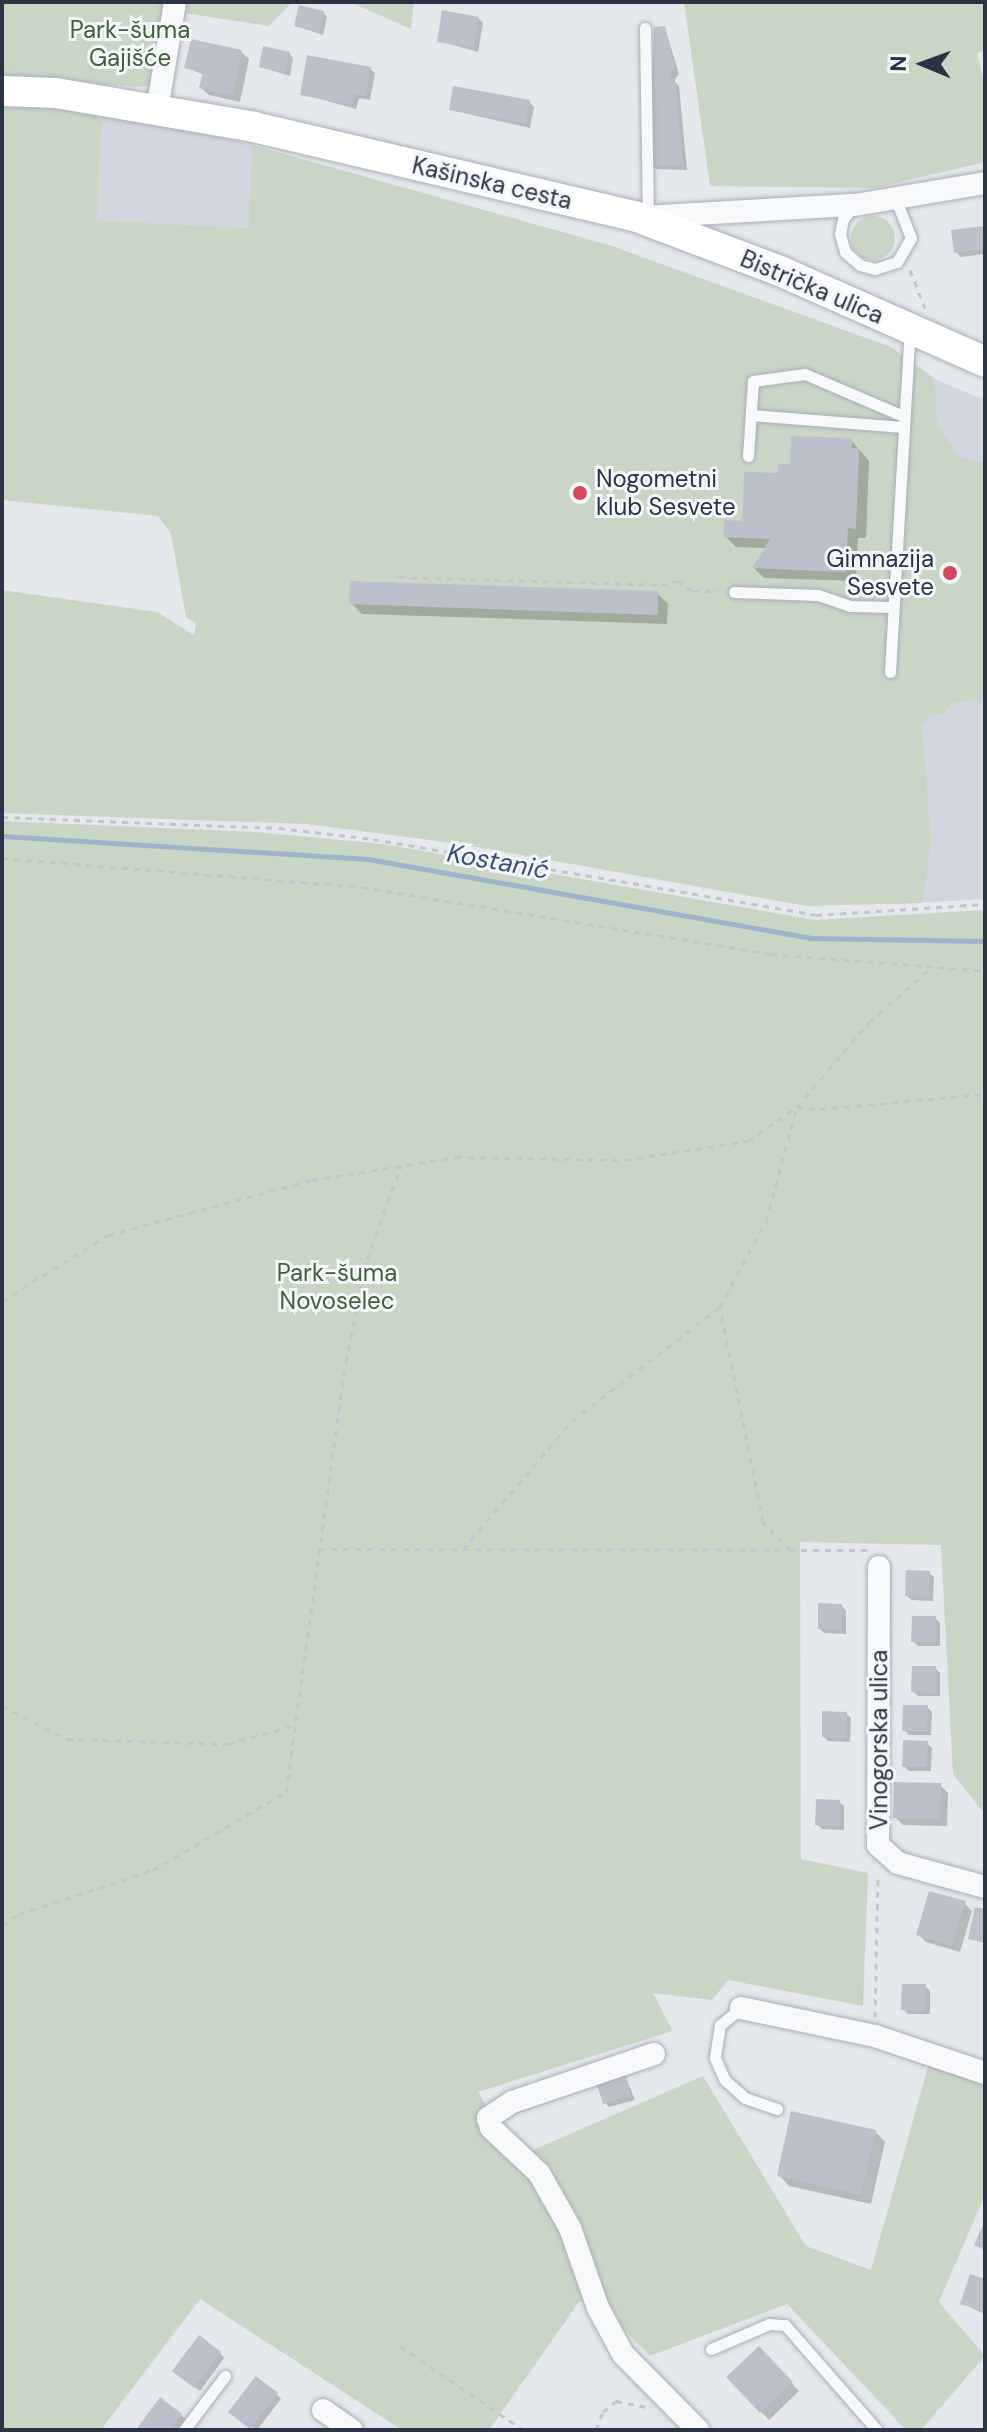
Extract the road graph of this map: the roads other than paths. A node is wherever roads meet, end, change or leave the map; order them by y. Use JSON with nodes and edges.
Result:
{"nodes":[{"id":1,"x":175,"y":2,"type":"edge"},
{"id":2,"x":645,"y":28,"type":"dead end"},
{"id":3,"x":2,"y":91,"type":"edge"},
{"id":4,"x":157,"y":110,"type":"junction"},
{"id":5,"x":985,"y":183,"type":"edge"},
{"id":6,"x":896,"y":200,"type":"junction"},
{"id":7,"x":855,"y":205,"type":"junction"},
{"id":8,"x":643,"y":217,"type":"junction"},
{"id":9,"x":920,"y":324,"type":"junction"},
{"id":10,"x":985,"y":362,"type":"edge"},
{"id":11,"x":868,"y":400,"type":"junction"},
{"id":12,"x":751,"y":415,"type":"junction"},
{"id":13,"x":903,"y":421,"type":"junction"},
{"id":14,"x":862,"y":423,"type":"junction"},
{"id":15,"x":748,"y":456,"type":"dead end"},
{"id":16,"x":734,"y":592,"type":"road end"},
{"id":17,"x":893,"y":607,"type":"junction"},
{"id":18,"x":890,"y":672,"type":"dead end"},
{"id":19,"x":879,"y":1567,"type":"road end"},
{"id":20,"x":985,"y":1887,"type":"edge"},
{"id":21,"x":741,"y":2008,"type":"joint"},
{"id":22,"x":654,"y":2054,"type":"dead end"},
{"id":23,"x":985,"y":2073,"type":"edge"},
{"id":24,"x":777,"y":2109,"type":"dead end"},
{"id":25,"x":711,"y":2349,"type":"dead end"},
{"id":26,"x":225,"y":2376,"type":"dead end"},
{"id":27,"x":323,"y":2410,"type":"dead end"},
{"id":28,"x":184,"y":2430,"type":"edge"},
{"id":29,"x":352,"y":2430,"type":"edge"},
{"id":30,"x":698,"y":2430,"type":"edge"},
{"id":31,"x":877,"y":2430,"type":"edge"}],
"edges":[{"from":1,"to":4,"type":"street"},
{"from":2,"to":8,"type":"lane"},
{"from":3,"to":4,"type":"main road","name":"Kašinska cesta"},
{"from":4,"to":8,"type":"main road","name":"Kašinska cesta"},
{"from":5,"to":6,"type":"street","name":"Kašinska cesta"},
{"from":6,"to":7,"type":"street","name":"Kašinska cesta"},
{"from":6,"to":7,"type":"lane"},
{"from":7,"to":8,"type":"street","name":"Kašinska cesta"},
{"from":8,"to":9,"type":"main road","name":"Bistrička ulica"},
{"from":9,"to":10,"type":"main road","name":"Bistrička ulica"},
{"from":9,"to":13,"type":"lane"},
{"from":11,"to":12,"type":"lane"},
{"from":11,"to":13,"type":"lane"},
{"from":11,"to":14,"type":"lane"},
{"from":12,"to":14,"type":"lane"},
{"from":12,"to":15,"type":"lane"},
{"from":13,"to":14,"type":"lane"},
{"from":13,"to":17,"type":"lane"},
{"from":16,"to":17,"type":"lane"},
{"from":17,"to":18,"type":"lane"},
{"from":19,"to":20,"type":"street","name":"Vinogorska ulica"},
{"from":21,"to":23,"type":"street"},
{"from":21,"to":24,"type":"lane"},
{"from":22,"to":30,"type":"street"},
{"from":25,"to":31,"type":"lane"},
{"from":26,"to":28,"type":"lane"},
{"from":27,"to":29,"type":"street"}]}
